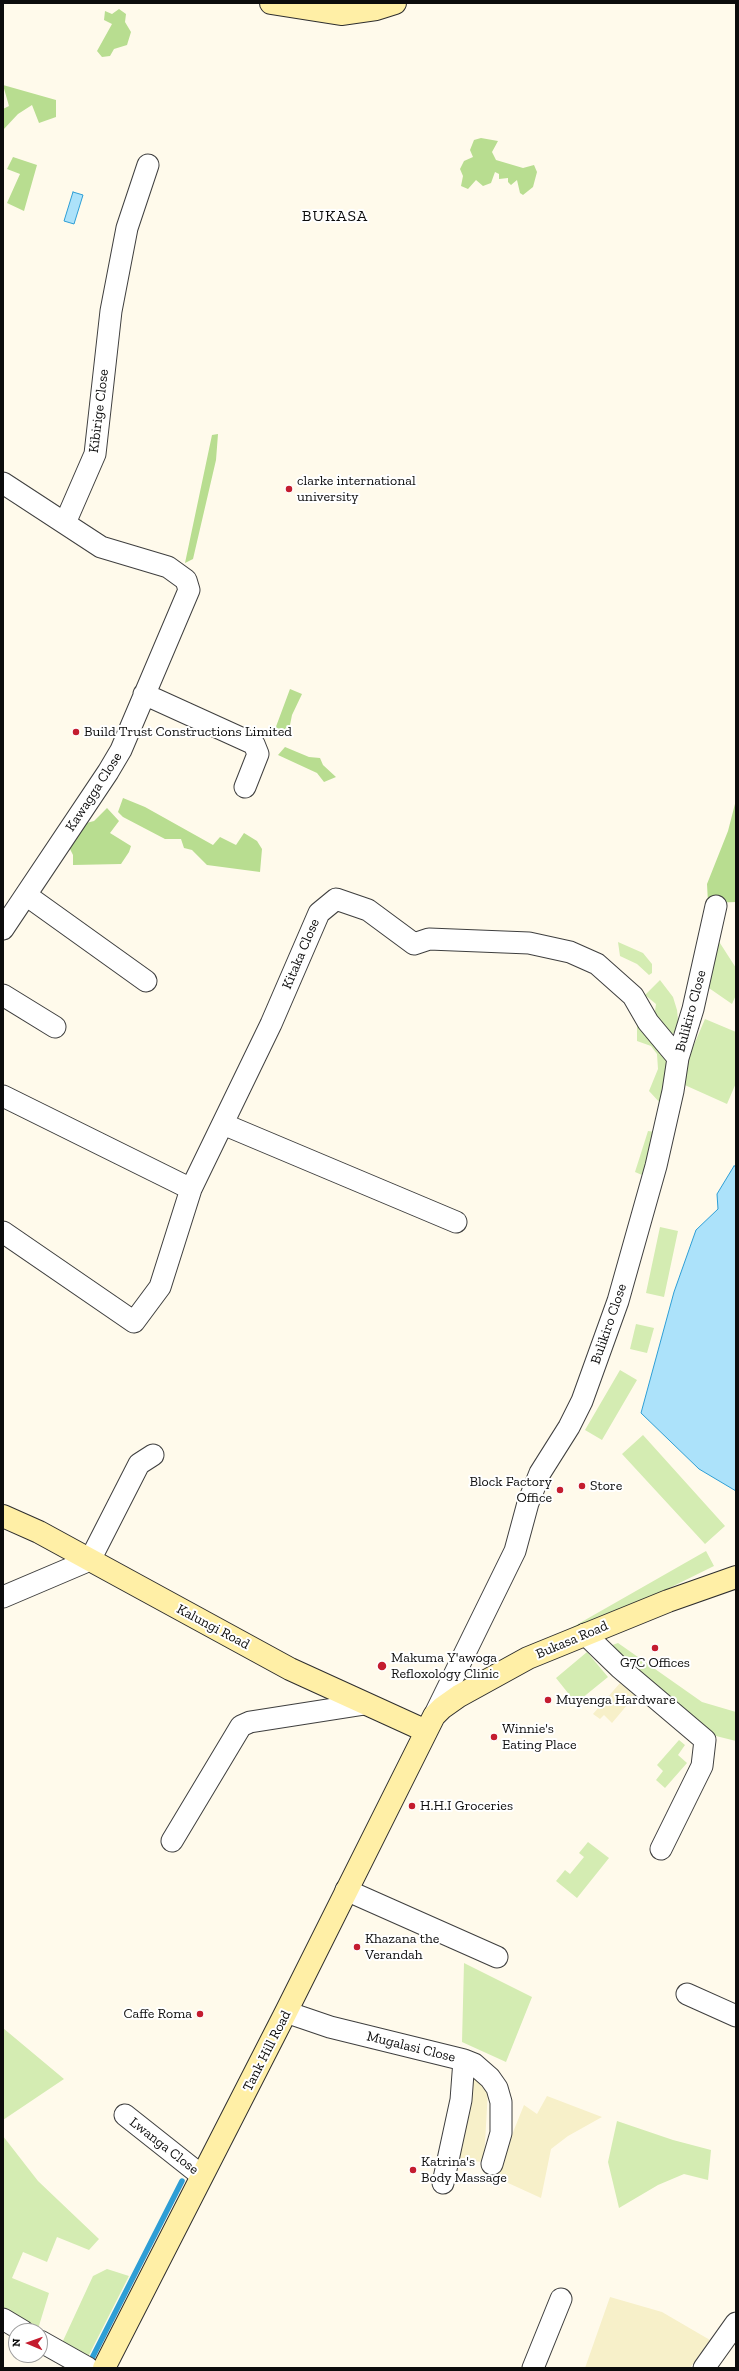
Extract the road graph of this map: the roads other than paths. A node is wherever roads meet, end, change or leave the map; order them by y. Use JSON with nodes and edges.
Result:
{"nodes":[{"id":1,"x":395,"y":3,"type":"edge"},
{"id":2,"x":283,"y":4,"type":"edge"},
{"id":3,"x":148,"y":165,"type":"dead end"},
{"id":4,"x":3,"y":483,"type":"edge"},
{"id":5,"x":65,"y":523,"type":"junction"},
{"id":6,"x":144,"y":694,"type":"junction"},
{"id":7,"x":245,"y":787,"type":"dead end"},
{"id":8,"x":26,"y":895,"type":"junction"},
{"id":9,"x":716,"y":906,"type":"dead end"},
{"id":10,"x":3,"y":929,"type":"edge"},
{"id":11,"x":146,"y":982,"type":"dead end"},
{"id":12,"x":3,"y":995,"type":"edge"},
{"id":13,"x":55,"y":1027,"type":"dead end"},
{"id":14,"x":678,"y":1058,"type":"junction"},
{"id":15,"x":3,"y":1096,"type":"edge"},
{"id":16,"x":223,"y":1124,"type":"junction"},
{"id":17,"x":191,"y":1189,"type":"junction"},
{"id":18,"x":456,"y":1222,"type":"dead end"},
{"id":19,"x":3,"y":1232,"type":"edge"},
{"id":20,"x":153,"y":1456,"type":"dead end"},
{"id":21,"x":3,"y":1516,"type":"edge"},
{"id":22,"x":90,"y":1560,"type":"junction"},
{"id":23,"x":736,"y":1577,"type":"edge"},
{"id":24,"x":3,"y":1597,"type":"edge"},
{"id":25,"x":585,"y":1634,"type":"junction"},
{"id":26,"x":364,"y":1704,"type":"junction"},
{"id":27,"x":430,"y":1724,"type":"junction"},
{"id":28,"x":172,"y":1841,"type":"dead end"},
{"id":29,"x":661,"y":1849,"type":"dead end"},
{"id":30,"x":346,"y":1890,"type":"junction"},
{"id":31,"x":497,"y":1957,"type":"dead end"},
{"id":32,"x":687,"y":1994,"type":"dead end"},
{"id":33,"x":286,"y":2012,"type":"junction"},
{"id":34,"x":736,"y":2016,"type":"edge"},
{"id":35,"x":464,"y":2060,"type":"junction"},
{"id":36,"x":125,"y":2115,"type":"dead end"},
{"id":37,"x":492,"y":2164,"type":"dead end"},
{"id":38,"x":202,"y":2176,"type":"junction"},
{"id":39,"x":443,"y":2183,"type":"dead end"},
{"id":40,"x":560,"y":2299,"type":"dead end"},
{"id":41,"x":736,"y":2324,"type":"edge"},
{"id":42,"x":48,"y":2346,"type":"edge"},
{"id":43,"x":88,"y":2368,"type":"edge"},
{"id":44,"x":104,"y":2368,"type":"edge"},
{"id":45,"x":533,"y":2368,"type":"edge"},
{"id":46,"x":704,"y":2368,"type":"edge"}],
"edges":[{"from":1,"to":2,"type":"street"},
{"from":3,"to":5,"type":"street","name":"Kibirige Close"},
{"from":4,"to":5,"type":"street"},
{"from":5,"to":6,"type":"street","name":"Kawagga Close"},
{"from":6,"to":7,"type":"street"},
{"from":6,"to":8,"type":"street","name":"Kawagga Close"},
{"from":8,"to":10,"type":"street","name":"Kawagga Close"},
{"from":8,"to":11,"type":"street"},
{"from":9,"to":14,"type":"street","name":"Bulikiro Close"},
{"from":12,"to":13,"type":"street"},
{"from":14,"to":16,"type":"street","name":"Kitaka Close"},
{"from":14,"to":27,"type":"street","name":"Bulikiro Close"},
{"from":15,"to":17,"type":"street"},
{"from":16,"to":17,"type":"street","name":"Kitaka Close"},
{"from":16,"to":18,"type":"street"},
{"from":17,"to":19,"type":"street","name":"Kitaka Close"},
{"from":20,"to":22,"type":"street"},
{"from":21,"to":22,"type":"street","name":"Kalungi Road"},
{"from":22,"to":24,"type":"street"},
{"from":22,"to":26,"type":"street","name":"Kalungi Road"},
{"from":23,"to":25,"type":"street","name":"Bukasa Road"},
{"from":25,"to":27,"type":"street","name":"Bukasa Road"},
{"from":25,"to":29,"type":"street"},
{"from":26,"to":27,"type":"street","name":"Kalungi Road"},
{"from":26,"to":28,"type":"street"},
{"from":27,"to":30,"type":"street","name":"Tank Hill Road"},
{"from":30,"to":31,"type":"street"},
{"from":30,"to":33,"type":"street","name":"Tank Hill Road"},
{"from":32,"to":34,"type":"street"},
{"from":33,"to":35,"type":"street","name":"Mugalasi Close"},
{"from":33,"to":38,"type":"street","name":"Tank Hill Road"},
{"from":35,"to":37,"type":"street"},
{"from":35,"to":39,"type":"street","name":"Mugalasi Close"},
{"from":36,"to":38,"type":"street","name":"Lwanga Close"},
{"from":38,"to":44,"type":"street","name":"Tank Hill Road"},
{"from":40,"to":45,"type":"street"},
{"from":41,"to":46,"type":"street"},
{"from":42,"to":43,"type":"street"}]}
